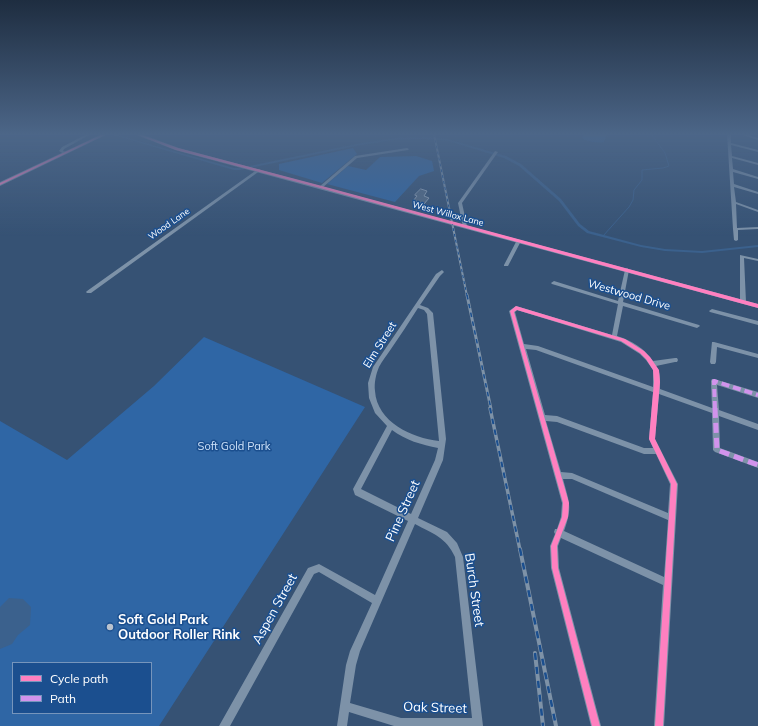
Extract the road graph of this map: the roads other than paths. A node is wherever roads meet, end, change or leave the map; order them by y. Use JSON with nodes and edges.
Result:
{"nodes":[{"id":1,"x":34,"y":168,"type":"edge"},
{"id":2,"x":251,"y":168,"type":"edge"},
{"id":3,"x":343,"y":168,"type":"edge"},
{"id":4,"x":485,"y":168,"type":"edge"},
{"id":5,"x":259,"y":170,"type":"junction"},
{"id":6,"x":731,"y":170,"type":"joint"},
{"id":7,"x":758,"y":178,"type":"edge"},
{"id":8,"x":0,"y":184,"type":"edge"},
{"id":9,"x":732,"y":185,"type":"junction"},
{"id":10,"x":321,"y":187,"type":"junction"},
{"id":11,"x":758,"y":193,"type":"edge"},
{"id":12,"x":733,"y":202,"type":"junction"},
{"id":13,"x":758,"y":210,"type":"edge"},
{"id":14,"x":465,"y":226,"type":"junction"},
{"id":15,"x":758,"y":228,"type":"edge"},
{"id":16,"x":735,"y":229,"type":"junction"},
{"id":17,"x":736,"y":240,"type":"dead end"},
{"id":18,"x":519,"y":241,"type":"junction"},
{"id":19,"x":758,"y":260,"type":"edge"},
{"id":20,"x":506,"y":266,"type":"dead end"},
{"id":21,"x":627,"y":270,"type":"junction"},
{"id":22,"x":442,"y":272,"type":"dead end"},
{"id":23,"x":554,"y":284,"type":"dead end"},
{"id":24,"x":89,"y":292,"type":"dead end"},
{"id":25,"x":743,"y":302,"type":"junction"},
{"id":26,"x":621,"y":303,"type":"junction"},
{"id":27,"x":417,"y":306,"type":"junction"},
{"id":28,"x":758,"y":306,"type":"edge"},
{"id":29,"x":712,"y":311,"type":"dead end"},
{"id":30,"x":758,"y":323,"type":"edge"},
{"id":31,"x":697,"y":326,"type":"dead end"},
{"id":32,"x":614,"y":337,"type":"junction"},
{"id":33,"x":522,"y":346,"type":"junction"},
{"id":34,"x":758,"y":356,"type":"edge"},
{"id":35,"x":675,"y":360,"type":"dead end"},
{"id":36,"x":713,"y":362,"type":"dead end"},
{"id":37,"x":652,"y":364,"type":"junction"},
{"id":38,"x":655,"y":390,"type":"junction"},
{"id":39,"x":758,"y":395,"type":"edge"},
{"id":40,"x":716,"y":412,"type":"junction"},
{"id":41,"x":542,"y":418,"type":"junction"},
{"id":42,"x":391,"y":426,"type":"junction"},
{"id":43,"x":758,"y":427,"type":"edge"},
{"id":44,"x":442,"y":446,"type":"junction"},
{"id":45,"x":656,"y":450,"type":"junction"},
{"id":46,"x":758,"y":465,"type":"edge"},
{"id":47,"x":558,"y":475,"type":"junction"},
{"id":48,"x":672,"y":518,"type":"junction"},
{"id":49,"x":413,"y":519,"type":"junction"},
{"id":50,"x":558,"y":532,"type":"junction"},
{"id":51,"x":668,"y":583,"type":"junction"},
{"id":52,"x":377,"y":601,"type":"junction"},
{"id":53,"x":345,"y":706,"type":"junction"},
{"id":54,"x":478,"y":725,"type":"edge"},
{"id":55,"x":224,"y":726,"type":"edge"},
{"id":56,"x":342,"y":726,"type":"edge"},
{"id":57,"x":596,"y":726,"type":"edge"},
{"id":58,"x":659,"y":726,"type":"edge"}],
"edges":[{"from":1,"to":8,"type":"main road"},
{"from":2,"to":5,"type":"main road","name":"West Willox Lane"},
{"from":3,"to":10,"type":"street"},
{"from":4,"to":14,"type":"street"},
{"from":5,"to":10,"type":"main road","name":"West Willox Lane"},
{"from":5,"to":24,"type":"street","name":"Wood Lane"},
{"from":6,"to":7,"type":"street"},
{"from":6,"to":9,"type":"street"},
{"from":9,"to":11,"type":"street"},
{"from":9,"to":12,"type":"street"},
{"from":10,"to":14,"type":"main road","name":"West Willox Lane"},
{"from":12,"to":13,"type":"street"},
{"from":12,"to":16,"type":"street"},
{"from":14,"to":18,"type":"main road","name":"West Willox Lane"},
{"from":15,"to":16,"type":"street"},
{"from":16,"to":17,"type":"street"},
{"from":18,"to":20,"type":"street"},
{"from":18,"to":21,"type":"main road","name":"West Willox Lane"},
{"from":19,"to":25,"type":"street"},
{"from":21,"to":25,"type":"main road","name":"West Willox Lane"},
{"from":21,"to":26,"type":"street"},
{"from":22,"to":27,"type":"street","name":"Elm Street"},
{"from":23,"to":26,"type":"street","name":"Westwood Drive"},
{"from":25,"to":28,"type":"main road","name":"West Willox Lane"},
{"from":26,"to":31,"type":"street","name":"Westwood Drive"},
{"from":26,"to":32,"type":"street"},
{"from":27,"to":42,"type":"street","name":"Elm Street"},
{"from":27,"to":44,"type":"street","name":"Pine Street"},
{"from":29,"to":30,"type":"street"},
{"from":32,"to":33,"type":"street"},
{"from":32,"to":37,"type":"street"},
{"from":33,"to":38,"type":"street"},
{"from":33,"to":41,"type":"street"},
{"from":34,"to":36,"type":"street"},
{"from":35,"to":37,"type":"street"},
{"from":37,"to":38,"type":"street"},
{"from":38,"to":40,"type":"street"},
{"from":38,"to":45,"type":"street"},
{"from":39,"to":40,"type":"street"},
{"from":40,"to":43,"type":"street"},
{"from":40,"to":46,"type":"street"},
{"from":41,"to":45,"type":"street"},
{"from":41,"to":47,"type":"street"},
{"from":42,"to":44,"type":"street","name":"Elm Street"},
{"from":42,"to":49,"type":"street","name":"Burch Street"},
{"from":44,"to":49,"type":"street","name":"Pine Street"},
{"from":45,"to":48,"type":"street"},
{"from":47,"to":48,"type":"street"},
{"from":47,"to":50,"type":"street"},
{"from":48,"to":51,"type":"street"},
{"from":49,"to":52,"type":"street","name":"Pine Street"},
{"from":49,"to":54,"type":"street","name":"Burch Street"},
{"from":50,"to":51,"type":"street"},
{"from":50,"to":57,"type":"street"},
{"from":51,"to":58,"type":"street"},
{"from":52,"to":53,"type":"street","name":"Pine Street"},
{"from":52,"to":55,"type":"street","name":"Aspen Street"},
{"from":53,"to":54,"type":"street","name":"Oak Street"},
{"from":53,"to":56,"type":"street","name":"Pine Street"}]}
